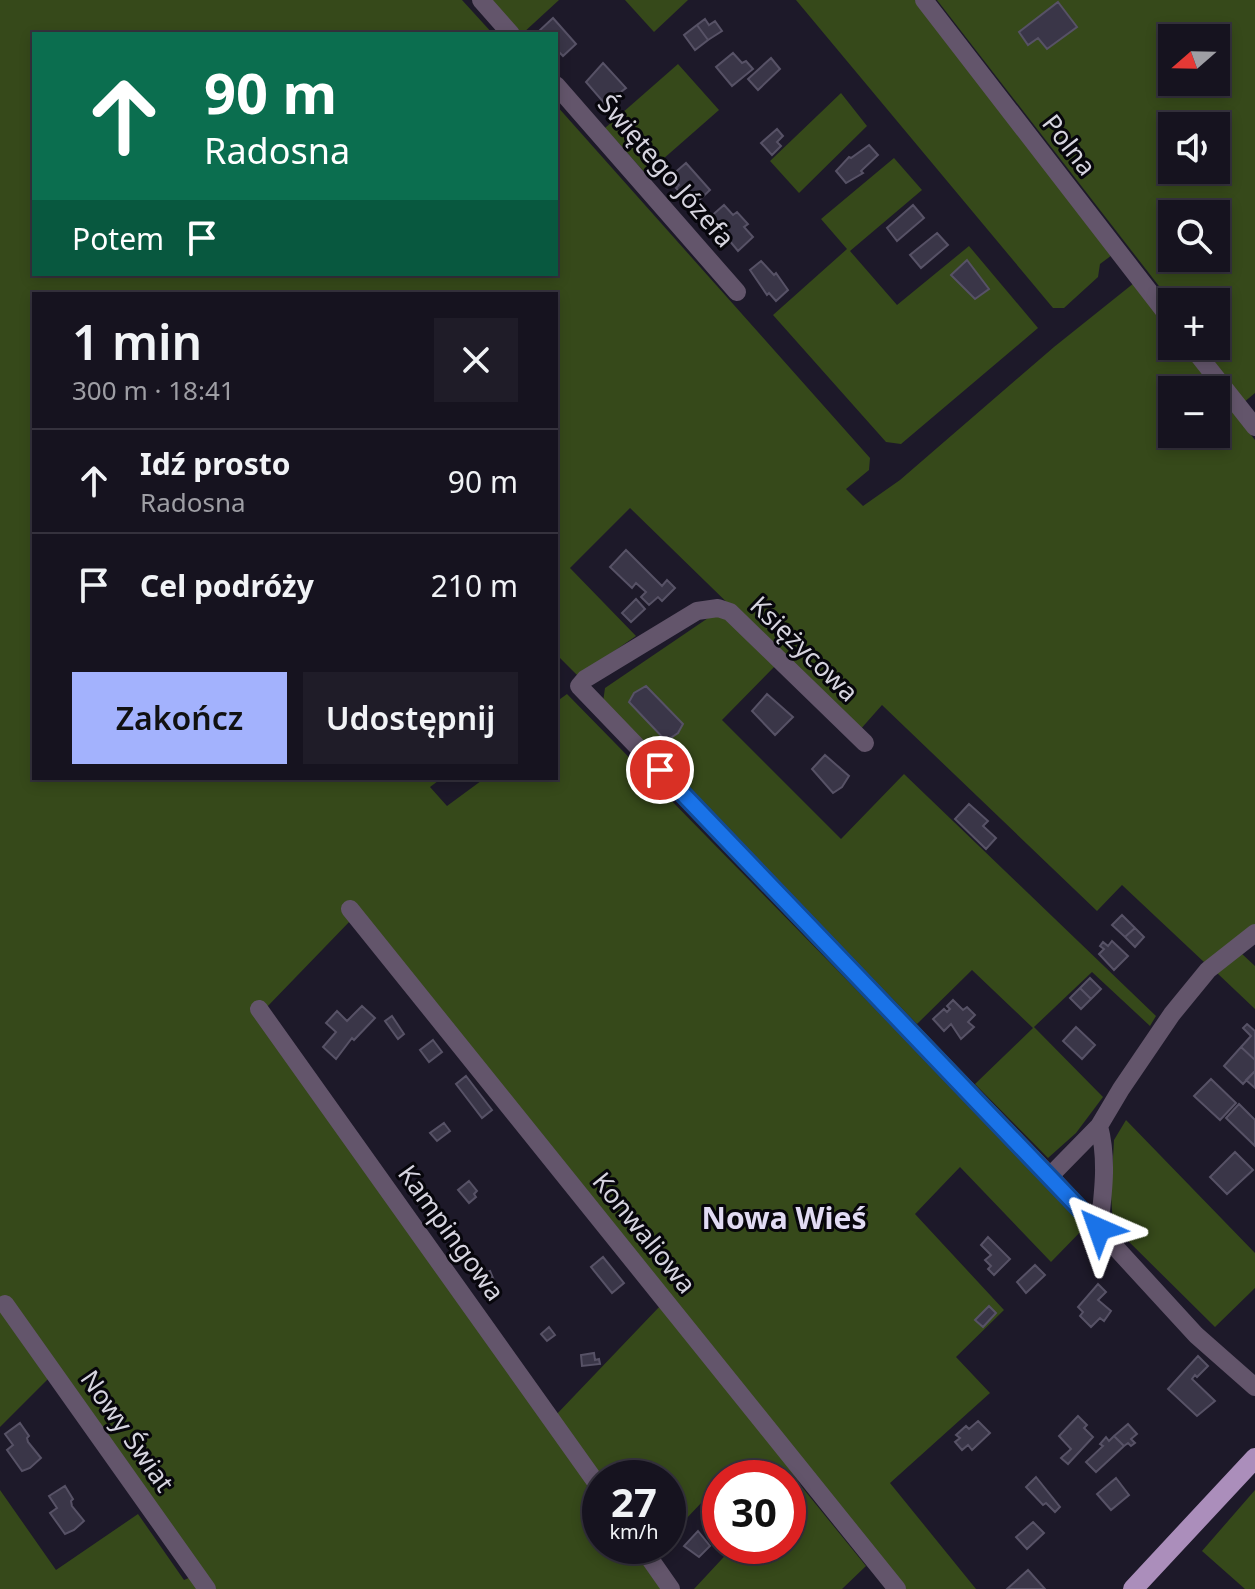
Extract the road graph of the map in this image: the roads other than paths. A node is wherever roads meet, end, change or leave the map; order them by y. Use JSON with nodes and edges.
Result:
{"nodes":[{"id":1,"x":481,"y":0,"type":"edge"},
{"id":2,"x":924,"y":0,"type":"edge"},
{"id":3,"x":509,"y":32,"type":"edge"},
{"id":4,"x":558,"y":87,"type":"edge"},
{"id":5,"x":737,"y":292,"type":"dead end"},
{"id":6,"x":1158,"y":303,"type":"edge"},
{"id":7,"x":1202,"y":360,"type":"edge"},
{"id":8,"x":1255,"y":427,"type":"edge"},
{"id":9,"x":865,"y":743,"type":"dead end"},
{"id":10,"x":350,"y":909,"type":"dead end"},
{"id":11,"x":1255,"y":933,"type":"edge"},
{"id":12,"x":259,"y":1009,"type":"dead end"},
{"id":13,"x":1099,"y":1126,"type":"junction"},
{"id":14,"x":1050,"y":1176,"type":"junction"},
{"id":15,"x":1099,"y":1229,"type":"junction"},
{"id":16,"x":5,"y":1304,"type":"dead end"},
{"id":17,"x":1255,"y":1387,"type":"edge"},
{"id":18,"x":1255,"y":1458,"type":"edge"},
{"id":19,"x":582,"y":1463,"type":"edge"},
{"id":20,"x":654,"y":1564,"type":"edge"},
{"id":21,"x":207,"y":1589,"type":"edge"},
{"id":22,"x":671,"y":1589,"type":"edge"},
{"id":23,"x":897,"y":1589,"type":"edge"},
{"id":24,"x":1133,"y":1589,"type":"edge"}],
"edges":[{"from":1,"to":3,"type":"street"},
{"from":2,"to":6,"type":"street","name":"Polna"},
{"from":4,"to":5,"type":"street","name":"Świętego Józefa"},
{"from":7,"to":8,"type":"street"},
{"from":9,"to":14,"type":"street","name":"Księżycowa"},
{"from":10,"to":23,"type":"street","name":"Konwaliowa"},
{"from":11,"to":13,"type":"street"},
{"from":12,"to":19,"type":"street","name":"Kampingowa"},
{"from":13,"to":14,"type":"street"},
{"from":13,"to":15,"type":"street"},
{"from":14,"to":15,"type":"street"},
{"from":15,"to":17,"type":"street"},
{"from":16,"to":21,"type":"street","name":"Nowy Świat"},
{"from":18,"to":24,"type":"main road"},
{"from":20,"to":22,"type":"street"}]}
